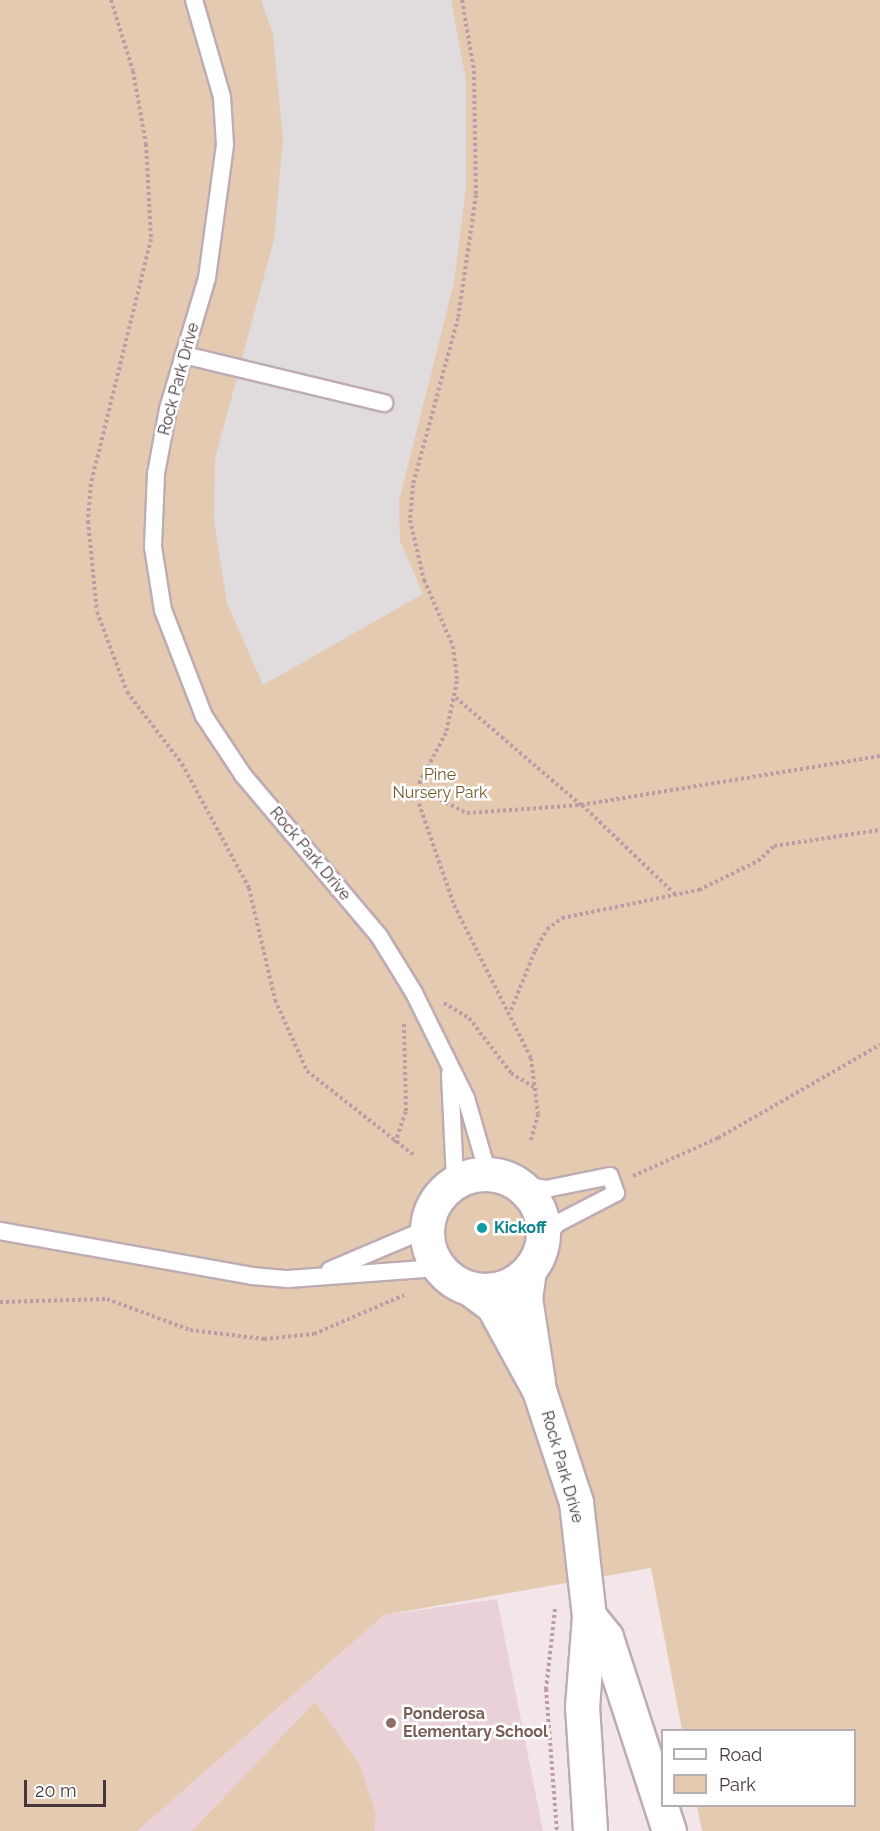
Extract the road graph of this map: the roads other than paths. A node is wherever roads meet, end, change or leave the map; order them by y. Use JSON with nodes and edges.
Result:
{"nodes":[{"id":1,"x":194,"y":0,"type":"edge"},
{"id":2,"x":184,"y":355,"type":"junction"},
{"id":3,"x":384,"y":403,"type":"dead end"},
{"id":4,"x":450,"y":1074,"type":"junction"},
{"id":5,"x":503,"y":1179,"type":"junction"},
{"id":6,"x":455,"y":1182,"type":"junction"},
{"id":7,"x":429,"y":1228,"type":"junction"},
{"id":8,"x":0,"y":1231,"type":"edge"},
{"id":9,"x":535,"y":1255,"type":"junction"},
{"id":10,"x":438,"y":1268,"type":"junction"},
{"id":11,"x":325,"y":1273,"type":"junction"},
{"id":12,"x":470,"y":1289,"type":"junction"},
{"id":13,"x":539,"y":1390,"type":"junction"},
{"id":14,"x":590,"y":1616,"type":"junction"},
{"id":15,"x":661,"y":1806,"type":"edge"},
{"id":16,"x":661,"y":1807,"type":"edge"},
{"id":17,"x":590,"y":1831,"type":"edge"},
{"id":18,"x":669,"y":1831,"type":"edge"}],
"edges":[{"from":1,"to":2,"type":"lane","name":"Rock Park Drive"},
{"from":2,"to":3,"type":"lane"},
{"from":2,"to":4,"type":"lane","name":"Rock Park Drive"},
{"from":4,"to":5,"type":"lane","name":"Rock Park Drive"},
{"from":4,"to":6,"type":"lane","name":"Rock Park Drive"},
{"from":5,"to":6,"type":"street"},
{"from":5,"to":9,"type":"street"},
{"from":5,"to":9,"type":"lane"},
{"from":6,"to":7,"type":"street"},
{"from":7,"to":10,"type":"street"},
{"from":7,"to":11,"type":"lane"},
{"from":8,"to":11,"type":"lane"},
{"from":9,"to":12,"type":"street"},
{"from":9,"to":13,"type":"street","name":"Rock Park Drive"},
{"from":10,"to":11,"type":"lane"},
{"from":10,"to":12,"type":"street"},
{"from":12,"to":13,"type":"street","name":"Rock Park Drive"},
{"from":13,"to":14,"type":"street","name":"Rock Park Drive"},
{"from":14,"to":15,"type":"street"},
{"from":14,"to":17,"type":"street","name":"Rock Park Drive"},
{"from":16,"to":18,"type":"street"}]}
